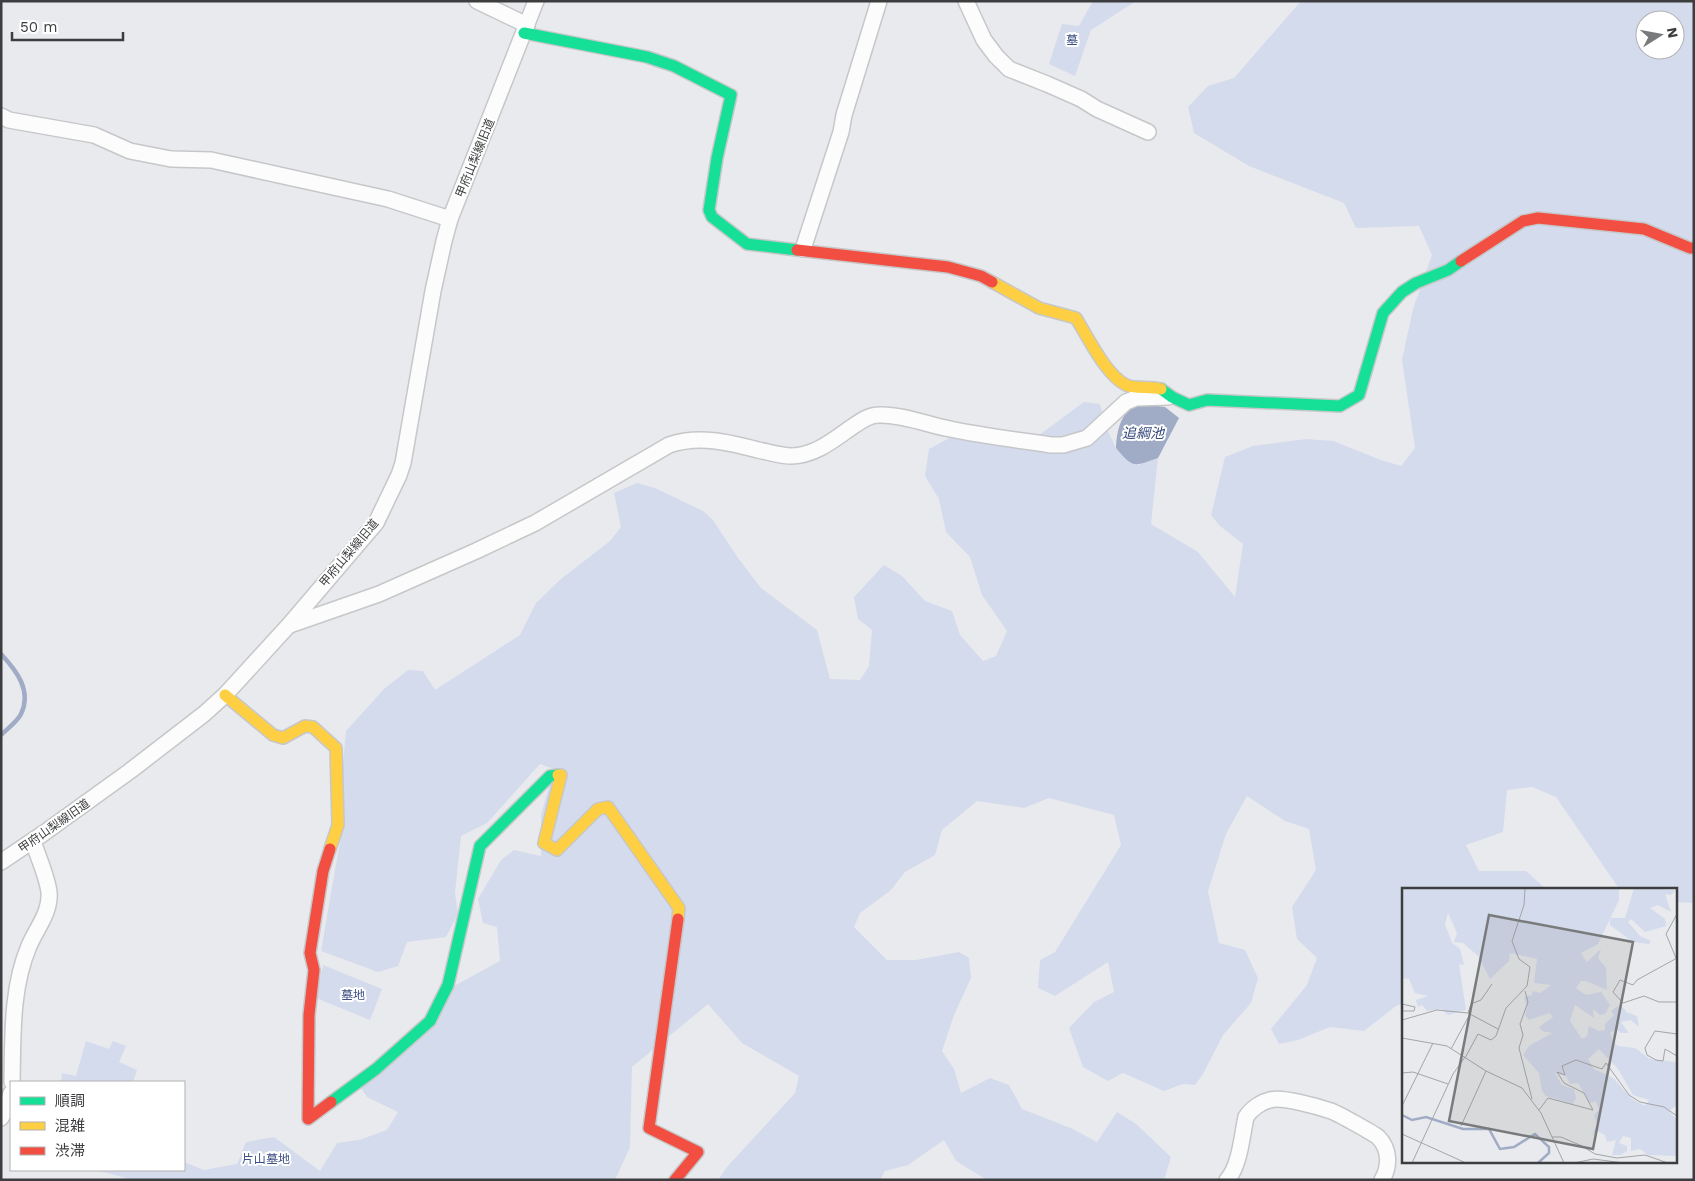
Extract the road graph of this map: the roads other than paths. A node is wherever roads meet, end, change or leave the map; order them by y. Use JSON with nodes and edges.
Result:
{"nodes":[{"id":1,"x":477,"y":1,"type":"edge"},
{"id":2,"x":536,"y":1,"type":"edge"},
{"id":3,"x":878,"y":1,"type":"edge"},
{"id":4,"x":966,"y":1,"type":"edge"},
{"id":5,"x":525,"y":29,"type":"junction"},
{"id":6,"x":1,"y":116,"type":"edge"},
{"id":7,"x":1148,"y":132,"type":"dead end"},
{"id":8,"x":450,"y":219,"type":"junction"},
{"id":9,"x":1694,"y":248,"type":"edge"},
{"id":10,"x":803,"y":249,"type":"junction"},
{"id":11,"x":1172,"y":397,"type":"junction"},
{"id":12,"x":290,"y":625,"type":"junction"},
{"id":13,"x":224,"y":695,"type":"junction"},
{"id":14,"x":33,"y":841,"type":"junction"},
{"id":15,"x":1,"y":862,"type":"edge"},
{"id":16,"x":12,"y":1081,"type":"edge"},
{"id":17,"x":10,"y":1096,"type":"edge"},
{"id":18,"x":1,"y":1118,"type":"edge"},
{"id":19,"x":675,"y":1180,"type":"edge"},
{"id":20,"x":1227,"y":1180,"type":"edge"},
{"id":21,"x":1382,"y":1180,"type":"edge"}],
"edges":[{"from":1,"to":5,"type":"street"},
{"from":2,"to":5,"type":"street","name":"甲府山梨線旧道"},
{"from":3,"to":10,"type":"street"},
{"from":4,"to":7,"type":"street"},
{"from":5,"to":8,"type":"street","name":"甲府山梨線旧道"},
{"from":5,"to":10,"type":"street"},
{"from":6,"to":8,"type":"street"},
{"from":8,"to":12,"type":"street","name":"甲府山梨線旧道"},
{"from":9,"to":11,"type":"street"},
{"from":10,"to":11,"type":"street"},
{"from":11,"to":12,"type":"street"},
{"from":12,"to":13,"type":"street","name":"甲府山梨線旧道"},
{"from":13,"to":14,"type":"street","name":"甲府山梨線旧道"},
{"from":13,"to":19,"type":"street"},
{"from":14,"to":15,"type":"street","name":"甲府山梨線旧道"},
{"from":14,"to":16,"type":"street"},
{"from":17,"to":18,"type":"street"},
{"from":20,"to":21,"type":"street"}]}
